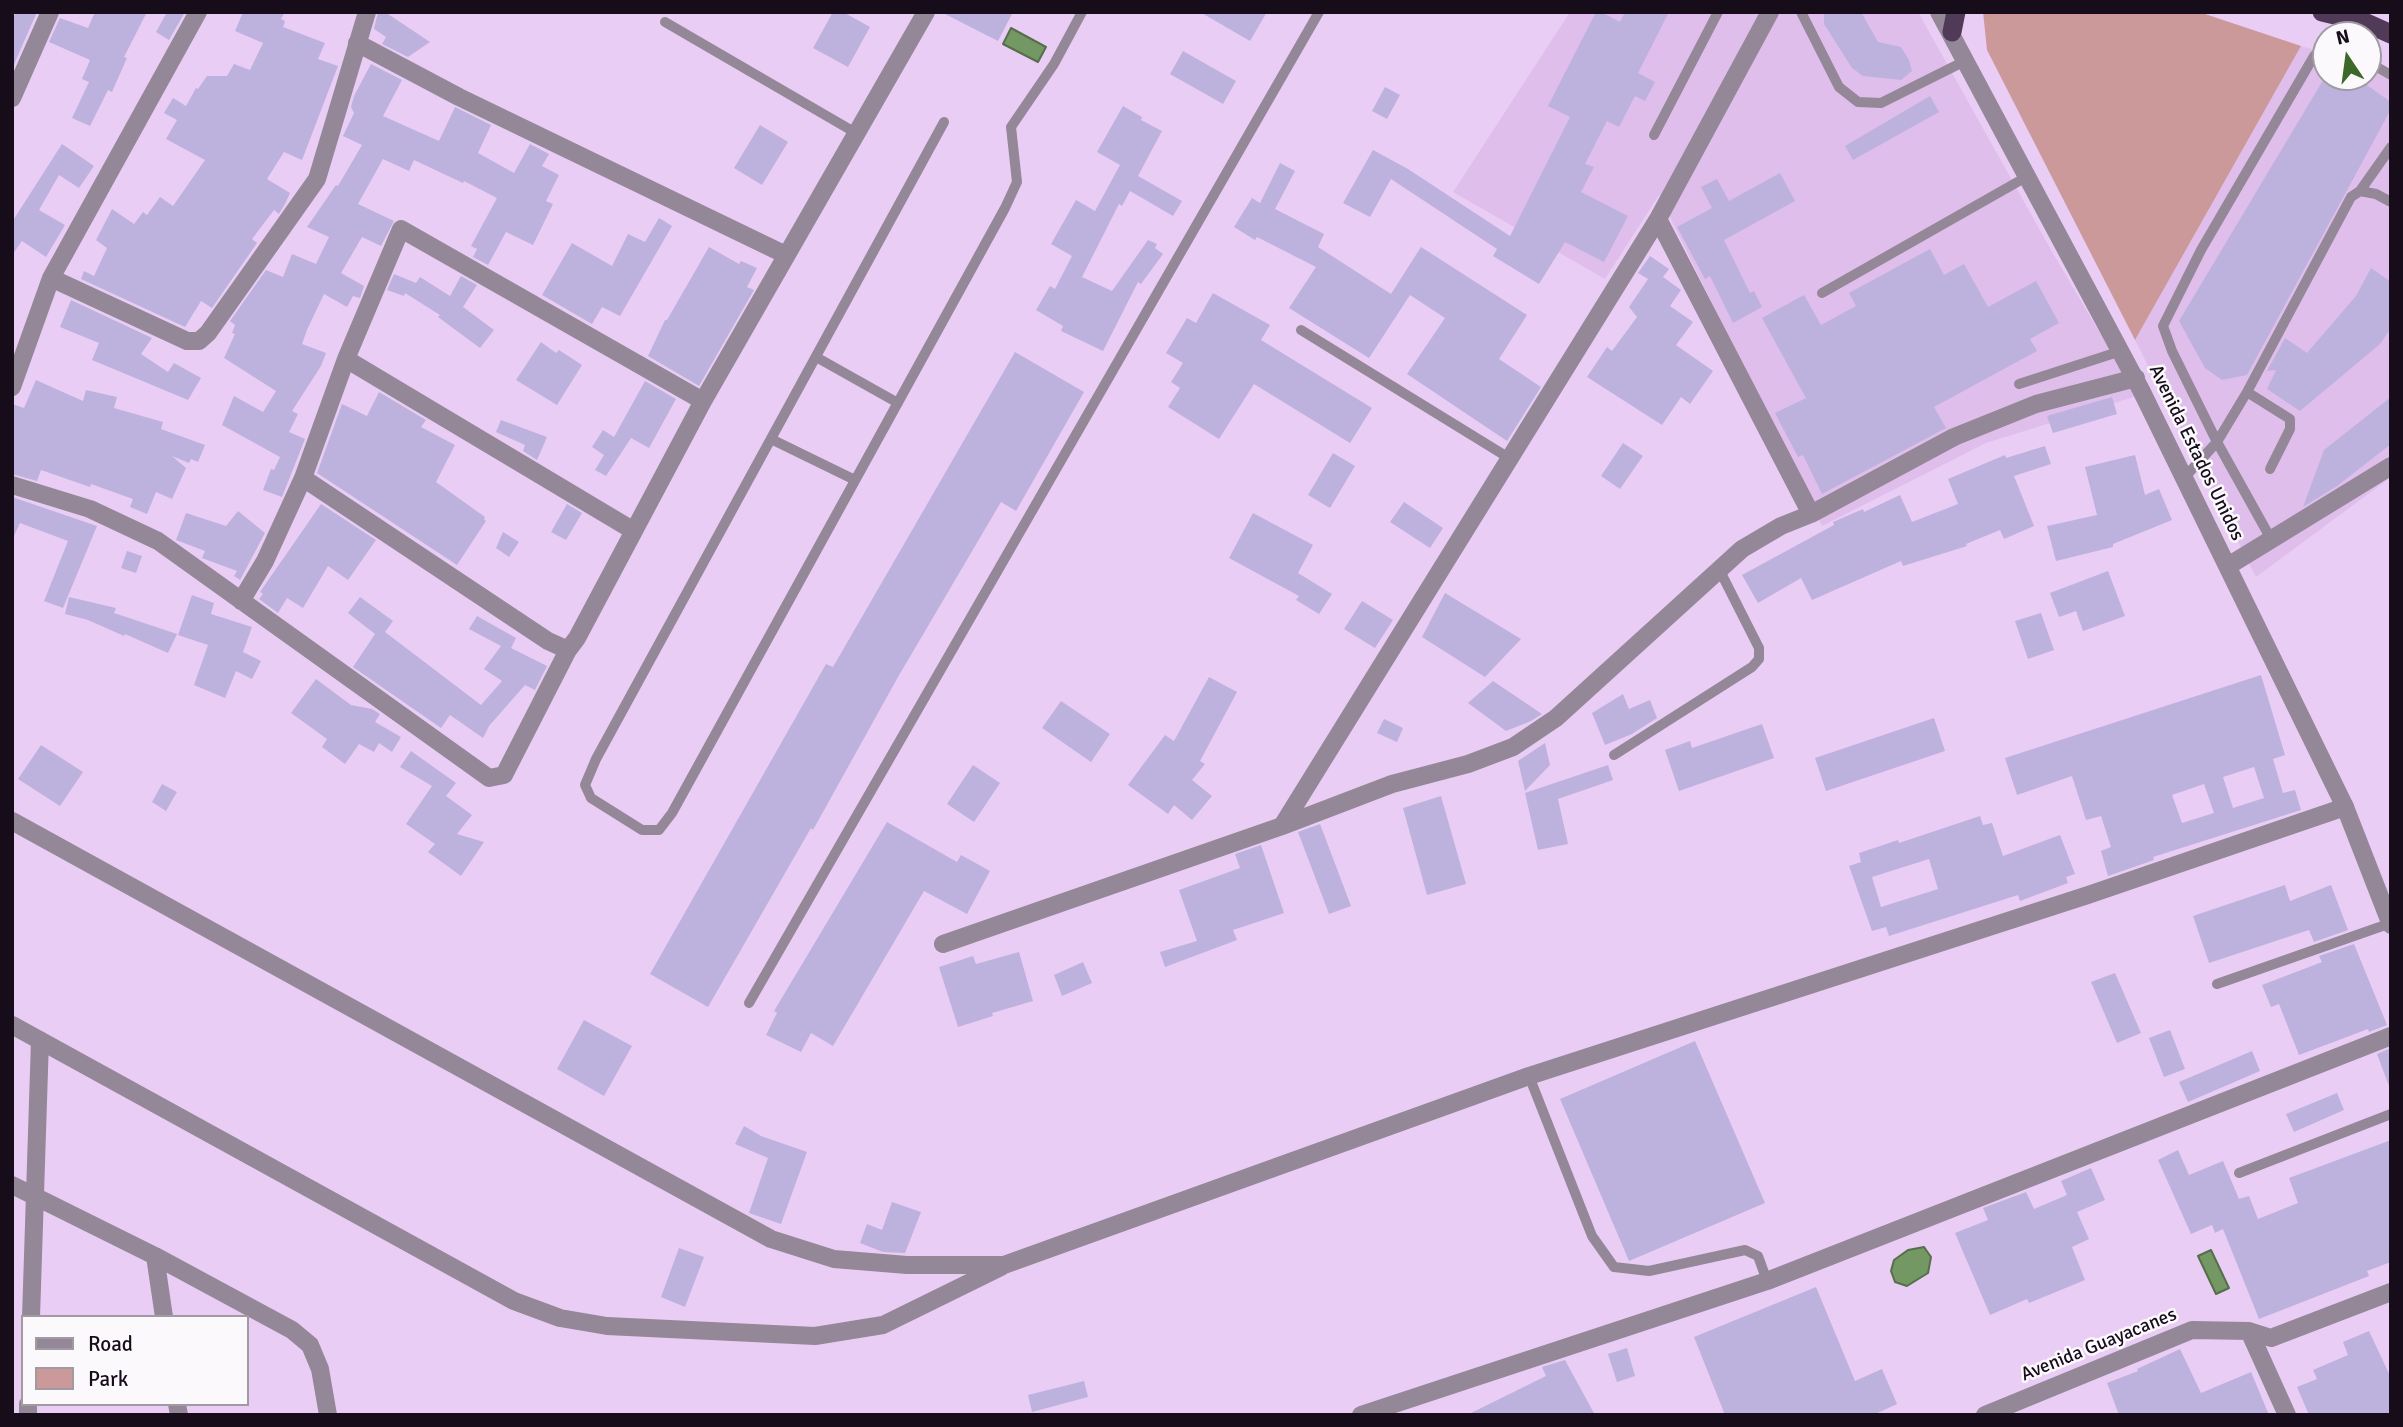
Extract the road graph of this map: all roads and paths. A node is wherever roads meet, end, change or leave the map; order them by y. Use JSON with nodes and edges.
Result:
{"nodes":[{"id":1,"x":50,"y":12,"type":"edge"},
{"id":2,"x":198,"y":12,"type":"edge"},
{"id":3,"x":367,"y":12,"type":"edge"},
{"id":4,"x":1083,"y":12,"type":"edge"},
{"id":5,"x":1318,"y":12,"type":"edge"},
{"id":6,"x":1718,"y":12,"type":"edge"},
{"id":7,"x":1770,"y":12,"type":"edge"},
{"id":8,"x":1801,"y":12,"type":"edge"},
{"id":9,"x":1939,"y":12,"type":"edge"},
{"id":10,"x":1956,"y":12,"type":"edge"},
{"id":11,"x":2322,"y":12,"type":"edge"},
{"id":12,"x":920,"y":14,"type":"edge"},
{"id":13,"x":665,"y":22,"type":"dead end"},
{"id":14,"x":1952,"y":32,"type":"junction"},
{"id":15,"x":2391,"y":34,"type":"edge"},
{"id":16,"x":357,"y":43,"type":"junction"},
{"id":17,"x":2312,"y":59,"type":"edge"},
{"id":18,"x":1967,"y":61,"type":"junction"},
{"id":19,"x":12,"y":98,"type":"edge"},
{"id":20,"x":944,"y":122,"type":"dead end"},
{"id":21,"x":856,"y":133,"type":"junction"},
{"id":22,"x":1654,"y":135,"type":"dead end"},
{"id":23,"x":2391,"y":147,"type":"edge"},
{"id":24,"x":2028,"y":176,"type":"junction"},
{"id":25,"x":2360,"y":191,"type":"junction"},
{"id":26,"x":2391,"y":202,"type":"edge"},
{"id":27,"x":1658,"y":219,"type":"junction"},
{"id":28,"x":786,"y":255,"type":"junction"},
{"id":29,"x":51,"y":278,"type":"junction"},
{"id":30,"x":1822,"y":293,"type":"dead end"},
{"id":31,"x":1301,"y":330,"type":"dead end"},
{"id":32,"x":2121,"y":351,"type":"junction"},
{"id":33,"x":816,"y":357,"type":"junction"},
{"id":34,"x":346,"y":359,"type":"junction"},
{"id":35,"x":2136,"y":378,"type":"junction"},
{"id":36,"x":2019,"y":384,"type":"dead end"},
{"id":37,"x":12,"y":387,"type":"edge"},
{"id":38,"x":2247,"y":393,"type":"junction"},
{"id":39,"x":703,"y":401,"type":"junction"},
{"id":40,"x":898,"y":403,"type":"junction"},
{"id":41,"x":771,"y":439,"type":"junction"},
{"id":42,"x":2217,"y":443,"type":"junction"},
{"id":43,"x":1509,"y":458,"type":"junction"},
{"id":44,"x":2391,"y":466,"type":"edge"},
{"id":45,"x":2270,"y":469,"type":"dead end"},
{"id":46,"x":303,"y":478,"type":"junction"},
{"id":47,"x":2184,"y":478,"type":"junction"},
{"id":48,"x":855,"y":480,"type":"junction"},
{"id":49,"x":12,"y":485,"type":"edge"},
{"id":50,"x":1811,"y":514,"type":"junction"},
{"id":51,"x":634,"y":531,"type":"junction"},
{"id":52,"x":2271,"y":540,"type":"junction"},
{"id":53,"x":2228,"y":566,"type":"junction"},
{"id":54,"x":1719,"y":569,"type":"junction"},
{"id":55,"x":241,"y":601,"type":"junction"},
{"id":56,"x":568,"y":650,"type":"junction"},
{"id":57,"x":1614,"y":755,"type":"dead end"},
{"id":58,"x":2345,"y":807,"type":"junction"},
{"id":59,"x":12,"y":821,"type":"edge"},
{"id":60,"x":1282,"y":826,"type":"junction"},
{"id":61,"x":2391,"y":924,"type":"edge"},
{"id":62,"x":943,"y":944,"type":"dead end"},
{"id":63,"x":2217,"y":984,"type":"dead end"},
{"id":64,"x":749,"y":1003,"type":"dead end"},
{"id":65,"x":12,"y":1025,"type":"edge"},
{"id":66,"x":2391,"y":1036,"type":"edge"},
{"id":67,"x":40,"y":1040,"type":"junction"},
{"id":68,"x":1529,"y":1076,"type":"junction"},
{"id":69,"x":2391,"y":1114,"type":"edge"},
{"id":70,"x":2239,"y":1173,"type":"dead end"},
{"id":71,"x":12,"y":1185,"type":"edge"},
{"id":72,"x":36,"y":1196,"type":"junction"},
{"id":73,"x":155,"y":1256,"type":"junction"},
{"id":74,"x":1004,"y":1265,"type":"junction"},
{"id":75,"x":1767,"y":1281,"type":"junction"},
{"id":76,"x":2391,"y":1292,"type":"edge"},
{"id":77,"x":32,"y":1315,"type":"edge"},
{"id":78,"x":164,"y":1315,"type":"edge"},
{"id":79,"x":2249,"y":1331,"type":"junction"},
{"id":80,"x":328,"y":1415,"type":"edge"},
{"id":81,"x":1361,"y":1415,"type":"edge"},
{"id":82,"x":1985,"y":1415,"type":"edge"},
{"id":83,"x":2287,"y":1415,"type":"edge"}],
"edges":[{"from":1,"to":19,"type":"street"},
{"from":2,"to":29,"type":"street"},
{"from":3,"to":16,"type":"street"},
{"from":4,"to":40,"type":"lane"},
{"from":5,"to":64,"type":"lane"},
{"from":6,"to":22,"type":"lane"},
{"from":7,"to":27,"type":"street"},
{"from":8,"to":18,"type":"lane"},
{"from":9,"to":14,"type":"street","name":"Avenida Estados Unidos"},
{"from":10,"to":14,"type":"highway"},
{"from":11,"to":15,"type":"highway"},
{"from":12,"to":21,"type":"street"},
{"from":13,"to":21,"type":"lane"},
{"from":14,"to":18,"type":"street","name":"Avenida Estados Unidos"},
{"from":16,"to":28,"type":"street"},
{"from":16,"to":29,"type":"street"},
{"from":17,"to":42,"type":"lane"},
{"from":18,"to":24,"type":"street","name":"Avenida Estados Unidos"},
{"from":20,"to":33,"type":"lane"},
{"from":21,"to":28,"type":"street"},
{"from":23,"to":25,"type":"lane"},
{"from":24,"to":30,"type":"lane"},
{"from":24,"to":32,"type":"street","name":"Avenida Estados Unidos"},
{"from":25,"to":26,"type":"lane"},
{"from":25,"to":38,"type":"lane"},
{"from":27,"to":43,"type":"street"},
{"from":27,"to":50,"type":"street"},
{"from":28,"to":39,"type":"street"},
{"from":29,"to":37,"type":"street"},
{"from":31,"to":43,"type":"lane"},
{"from":32,"to":35,"type":"street","name":"Avenida Estados Unidos"},
{"from":32,"to":36,"type":"lane"},
{"from":33,"to":40,"type":"lane"},
{"from":33,"to":41,"type":"lane"},
{"from":34,"to":39,"type":"street"},
{"from":34,"to":46,"type":"street"},
{"from":34,"to":51,"type":"street"},
{"from":35,"to":47,"type":"street","name":"Avenida Estados Unidos"},
{"from":35,"to":50,"type":"street"},
{"from":38,"to":42,"type":"lane"},
{"from":38,"to":45,"type":"lane"},
{"from":39,"to":51,"type":"street"},
{"from":40,"to":48,"type":"lane"},
{"from":41,"to":48,"type":"lane"},
{"from":41,"to":48,"type":"lane"},
{"from":42,"to":47,"type":"lane"},
{"from":42,"to":52,"type":"lane"},
{"from":43,"to":60,"type":"street"},
{"from":44,"to":52,"type":"street"},
{"from":46,"to":55,"type":"street"},
{"from":46,"to":56,"type":"street"},
{"from":47,"to":53,"type":"street","name":"Avenida Estados Unidos"},
{"from":49,"to":55,"type":"street"},
{"from":50,"to":54,"type":"street"},
{"from":51,"to":56,"type":"street"},
{"from":52,"to":53,"type":"street"},
{"from":53,"to":58,"type":"street","name":"Avenida Estados Unidos"},
{"from":54,"to":57,"type":"lane"},
{"from":54,"to":60,"type":"street"},
{"from":55,"to":56,"type":"street"},
{"from":58,"to":61,"type":"street","name":"Avenida Estados Unidos"},
{"from":58,"to":68,"type":"street"},
{"from":59,"to":74,"type":"street"},
{"from":60,"to":62,"type":"street"},
{"from":61,"to":63,"type":"lane"},
{"from":65,"to":67,"type":"street"},
{"from":66,"to":75,"type":"street"},
{"from":67,"to":72,"type":"street"},
{"from":67,"to":74,"type":"street"},
{"from":68,"to":74,"type":"street"},
{"from":68,"to":75,"type":"lane"},
{"from":69,"to":70,"type":"lane"},
{"from":71,"to":72,"type":"street"},
{"from":72,"to":73,"type":"street"},
{"from":72,"to":77,"type":"street"},
{"from":73,"to":78,"type":"street"},
{"from":73,"to":80,"type":"street"},
{"from":75,"to":81,"type":"street"},
{"from":76,"to":79,"type":"street","name":"Avenida Guayacanes"},
{"from":79,"to":82,"type":"street","name":"Avenida Guayacanes"},
{"from":79,"to":83,"type":"street"}]}
